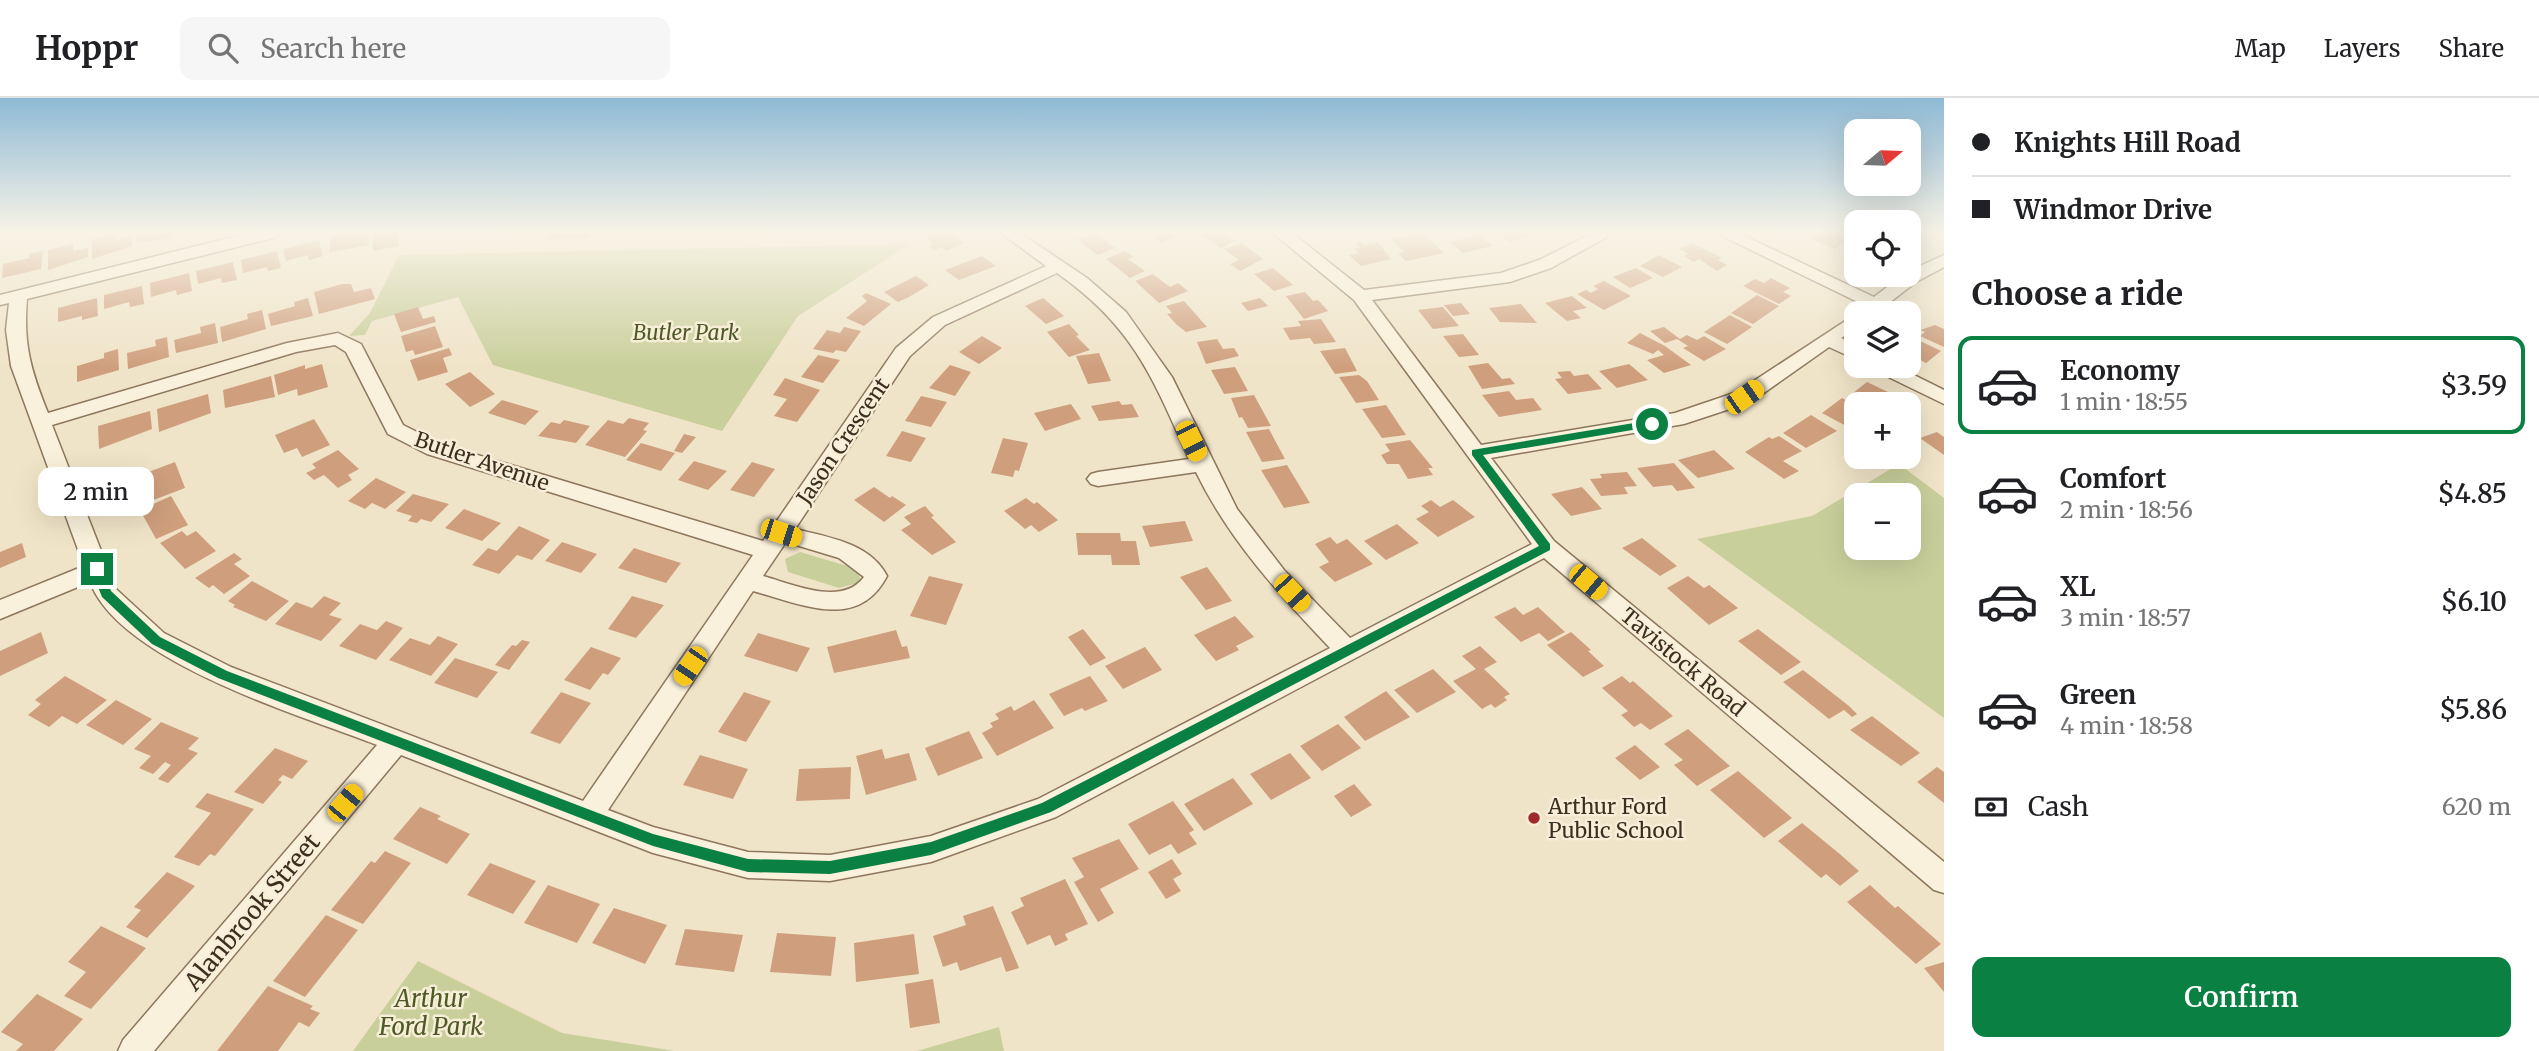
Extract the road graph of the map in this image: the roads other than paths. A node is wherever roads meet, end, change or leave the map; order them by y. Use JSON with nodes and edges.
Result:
{"nodes":[{"id":1,"x":89,"y":277,"type":"edge"},
{"id":2,"x":1034,"y":277,"type":"edge"},
{"id":3,"x":1070,"y":277,"type":"edge"},
{"id":4,"x":1336,"y":277,"type":"edge"},
{"id":5,"x":1506,"y":277,"type":"edge"},
{"id":6,"x":1810,"y":277,"type":"edge"},
{"id":7,"x":1911,"y":277,"type":"edge"},
{"id":8,"x":1360,"y":296,"type":"junction"},
{"id":9,"x":9,"y":297,"type":"edge"},
{"id":10,"x":1856,"y":301,"type":"edge"},
{"id":11,"x":1881,"y":301,"type":"edge"},
{"id":12,"x":1844,"y":328,"type":"edge"},
{"id":13,"x":1828,"y":339,"type":"junction"},
{"id":14,"x":1844,"y":347,"type":"edge"},
{"id":15,"x":1905,"y":378,"type":"edge"},
{"id":16,"x":1944,"y":398,"type":"edge"},
{"id":17,"x":41,"y":422,"type":"junction"},
{"id":18,"x":1476,"y":453,"type":"junction"},
{"id":19,"x":1202,"y":464,"type":"junction"},
{"id":20,"x":1098,"y":479,"type":"dead end"},
{"id":21,"x":774,"y":542,"type":"junction"},
{"id":22,"x":1546,"y":547,"type":"junction"},
{"id":23,"x":97,"y":569,"type":"junction"},
{"id":24,"x":748,"y":581,"type":"junction"},
{"id":25,"x":0,"y":610,"type":"edge"},
{"id":26,"x":1347,"y":651,"type":"junction"},
{"id":27,"x":397,"y":741,"type":"junction"},
{"id":28,"x":589,"y":815,"type":"junction"},
{"id":29,"x":1944,"y":880,"type":"edge"},
{"id":30,"x":134,"y":1051,"type":"edge"}],
"edges":[{"from":1,"to":9,"type":"street"},
{"from":2,"to":21,"type":"street","name":"Jason Crescent"},
{"from":3,"to":19,"type":"street"},
{"from":4,"to":8,"type":"street","name":"Tavistock Road"},
{"from":5,"to":8,"type":"street"},
{"from":6,"to":10,"type":"street"},
{"from":7,"to":11,"type":"street"},
{"from":8,"to":18,"type":"street","name":"Tavistock Road"},
{"from":9,"to":17,"type":"street"},
{"from":12,"to":13,"type":"street"},
{"from":13,"to":14,"type":"street"},
{"from":13,"to":18,"type":"street"},
{"from":15,"to":16,"type":"street"},
{"from":17,"to":21,"type":"street","name":"Butler Avenue"},
{"from":17,"to":23,"type":"street"},
{"from":18,"to":22,"type":"street","name":"Tavistock Road"},
{"from":19,"to":20,"type":"street"},
{"from":19,"to":26,"type":"street"},
{"from":21,"to":24,"type":"street","name":"Jason Crescent"},
{"from":21,"to":24,"type":"street","name":"Butler Avenue"},
{"from":22,"to":26,"type":"street"},
{"from":22,"to":29,"type":"street","name":"Tavistock Road"},
{"from":23,"to":25,"type":"street"},
{"from":23,"to":27,"type":"street"},
{"from":24,"to":28,"type":"street","name":"Jason Crescent"},
{"from":26,"to":28,"type":"street"},
{"from":27,"to":28,"type":"street"},
{"from":27,"to":30,"type":"street","name":"Alanbrook Street"}]}
